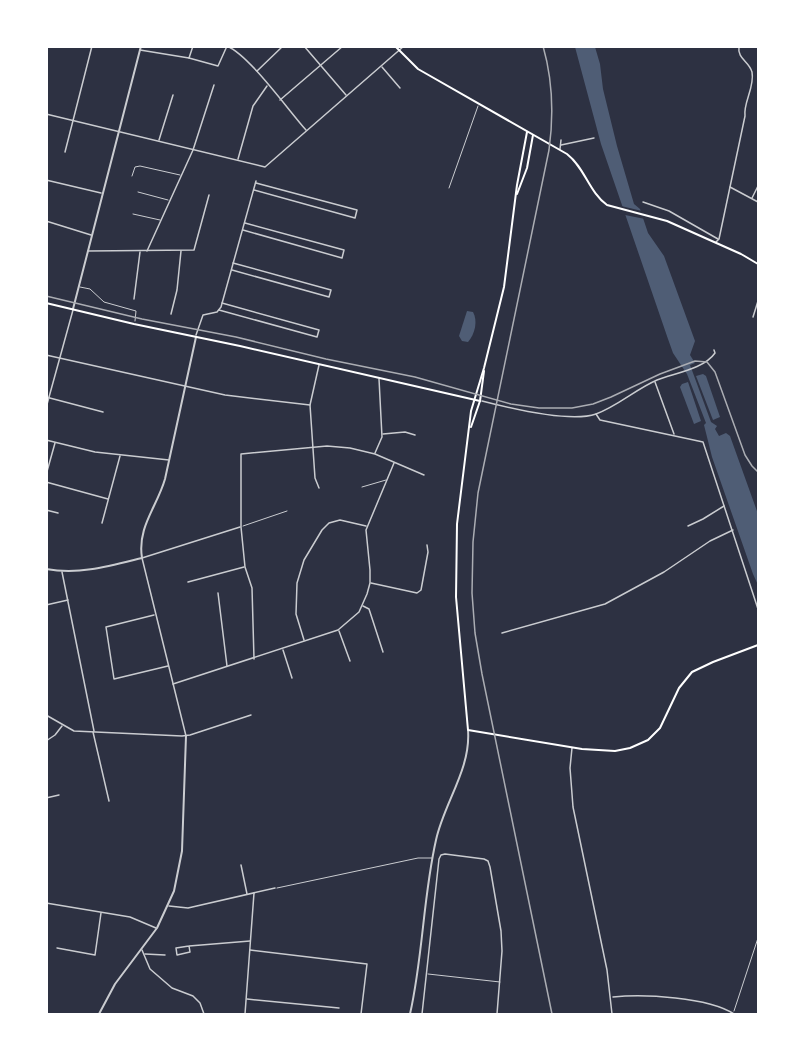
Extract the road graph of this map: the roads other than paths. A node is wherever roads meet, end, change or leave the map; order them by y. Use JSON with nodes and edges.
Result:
{"nodes":[{"id":1,"x":92,"y":46,"type":"edge"},
{"id":2,"x":193,"y":46,"type":"edge"},
{"id":3,"x":227,"y":46,"type":"edge"},
{"id":4,"x":283,"y":46,"type":"edge"},
{"id":5,"x":304,"y":46,"type":"edge"},
{"id":6,"x":343,"y":46,"type":"edge"},
{"id":7,"x":395,"y":46,"type":"edge"},
{"id":8,"x":404,"y":46,"type":"edge"},
{"id":9,"x":739,"y":46,"type":"edge"},
{"id":10,"x":141,"y":48,"type":"edge"},
{"id":11,"x":399,"y":51,"type":"junction"},
{"id":12,"x":189,"y":58,"type":"junction"},
{"id":13,"x":321,"y":65,"type":"junction"},
{"id":14,"x":382,"y":66,"type":"junction"},
{"id":15,"x":256,"y":72,"type":"junction"},
{"id":16,"x":214,"y":85,"type":"dead end"},
{"id":17,"x":267,"y":85,"type":"junction"},
{"id":18,"x":400,"y":88,"type":"dead end"},
{"id":19,"x":173,"y":95,"type":"dead end"},
{"id":20,"x":347,"y":96,"type":"junction"},
{"id":21,"x":280,"y":100,"type":"junction"},
{"id":22,"x":479,"y":104,"type":"junction"},
{"id":23,"x":739,"y":109,"type":"dead end"},
{"id":24,"x":744,"y":111,"type":"junction"},
{"id":25,"x":46,"y":114,"type":"edge"},
{"id":26,"x":73,"y":121,"type":"junction"},
{"id":27,"x":118,"y":131,"type":"junction"},
{"id":28,"x":306,"y":131,"type":"junction"},
{"id":29,"x":527,"y":132,"type":"junction"},
{"id":30,"x":533,"y":135,"type":"junction"},
{"id":31,"x":594,"y":138,"type":"dead end"},
{"id":32,"x":561,"y":140,"type":"dead end"},
{"id":33,"x":159,"y":141,"type":"junction"},
{"id":34,"x":561,"y":145,"type":"junction"},
{"id":35,"x":194,"y":150,"type":"junction"},
{"id":36,"x":560,"y":150,"type":"junction"},
{"id":37,"x":65,"y":152,"type":"dead end"},
{"id":38,"x":238,"y":160,"type":"junction"},
{"id":39,"x":182,"y":175,"type":"junction"},
{"id":40,"x":132,"y":176,"type":"dead end"},
{"id":41,"x":46,"y":180,"type":"edge"},
{"id":42,"x":759,"y":186,"type":"edge"},
{"id":43,"x":729,"y":187,"type":"junction"},
{"id":44,"x":449,"y":188,"type":"dead end"},
{"id":45,"x":254,"y":190,"type":"junction"},
{"id":46,"x":285,"y":191,"type":"junction"},
{"id":47,"x":138,"y":192,"type":"dead end"},
{"id":48,"x":102,"y":194,"type":"junction"},
{"id":49,"x":209,"y":195,"type":"dead end"},
{"id":50,"x":516,"y":196,"type":"junction"},
{"id":51,"x":283,"y":198,"type":"junction"},
{"id":52,"x":752,"y":199,"type":"junction"},
{"id":53,"x":170,"y":200,"type":"junction"},
{"id":54,"x":643,"y":202,"type":"dead end"},
{"id":55,"x":759,"y":202,"type":"edge"},
{"id":56,"x":335,"y":204,"type":"junction"},
{"id":57,"x":332,"y":212,"type":"junction"},
{"id":58,"x":133,"y":214,"type":"dead end"},
{"id":59,"x":46,"y":220,"type":"edge"},
{"id":60,"x":161,"y":220,"type":"junction"},
{"id":61,"x":245,"y":223,"type":"junction"},
{"id":62,"x":243,"y":230,"type":"junction"},
{"id":63,"x":273,"y":230,"type":"junction"},
{"id":64,"x":91,"y":235,"type":"junction"},
{"id":65,"x":271,"y":238,"type":"junction"},
{"id":66,"x":719,"y":239,"type":"junction"},
{"id":67,"x":715,"y":243,"type":"junction"},
{"id":68,"x":323,"y":245,"type":"junction"},
{"id":69,"x":181,"y":250,"type":"junction"},
{"id":70,"x":87,"y":251,"type":"junction"},
{"id":71,"x":140,"y":251,"type":"junction"},
{"id":72,"x":147,"y":251,"type":"junction"},
{"id":73,"x":321,"y":252,"type":"junction"},
{"id":74,"x":233,"y":263,"type":"junction"},
{"id":75,"x":759,"y":264,"type":"edge"},
{"id":76,"x":231,"y":270,"type":"junction"},
{"id":77,"x":262,"y":271,"type":"junction"},
{"id":78,"x":260,"y":278,"type":"junction"},
{"id":79,"x":312,"y":285,"type":"junction"},
{"id":80,"x":78,"y":286,"type":"junction"},
{"id":81,"x":310,"y":292,"type":"junction"},
{"id":82,"x":134,"y":299,"type":"dead end"},
{"id":83,"x":759,"y":300,"type":"edge"},
{"id":84,"x":46,"y":303,"type":"edge"},
{"id":85,"x":222,"y":303,"type":"junction"},
{"id":86,"x":73,"y":309,"type":"junction"},
{"id":87,"x":219,"y":310,"type":"junction"},
{"id":88,"x":251,"y":311,"type":"junction"},
{"id":89,"x":171,"y":314,"type":"dead end"},
{"id":90,"x":753,"y":317,"type":"dead end"},
{"id":91,"x":249,"y":318,"type":"junction"},
{"id":92,"x":134,"y":324,"type":"junction"},
{"id":93,"x":301,"y":325,"type":"junction"},
{"id":94,"x":299,"y":332,"type":"junction"},
{"id":95,"x":195,"y":337,"type":"junction"},
{"id":96,"x":714,"y":350,"type":"dead end"},
{"id":97,"x":46,"y":355,"type":"edge"},
{"id":98,"x":60,"y":358,"type":"junction"},
{"id":99,"x":320,"y":365,"type":"junction"},
{"id":100,"x":484,"y":368,"type":"junction"},
{"id":101,"x":379,"y":378,"type":"junction"},
{"id":102,"x":654,"y":381,"type":"junction"},
{"id":103,"x":184,"y":386,"type":"junction"},
{"id":104,"x":48,"y":397,"type":"edge"},
{"id":105,"x":474,"y":399,"type":"junction"},
{"id":106,"x":480,"y":401,"type":"junction"},
{"id":107,"x":310,"y":405,"type":"junction"},
{"id":108,"x":46,"y":408,"type":"edge"},
{"id":109,"x":103,"y":412,"type":"dead end"},
{"id":110,"x":596,"y":414,"type":"junction"},
{"id":111,"x":470,"y":431,"type":"junction"},
{"id":112,"x":382,"y":434,"type":"junction"},
{"id":113,"x":415,"y":435,"type":"dead end"},
{"id":114,"x":675,"y":435,"type":"junction"},
{"id":115,"x":46,"y":440,"type":"edge"},
{"id":116,"x":55,"y":442,"type":"junction"},
{"id":117,"x":313,"y":448,"type":"junction"},
{"id":118,"x":375,"y":454,"type":"junction"},
{"id":119,"x":120,"y":455,"type":"junction"},
{"id":120,"x":169,"y":460,"type":"junction"},
{"id":121,"x":394,"y":462,"type":"junction"},
{"id":122,"x":46,"y":475,"type":"edge"},
{"id":123,"x":424,"y":475,"type":"dead end"},
{"id":124,"x":387,"y":480,"type":"junction"},
{"id":125,"x":46,"y":482,"type":"edge"},
{"id":126,"x":362,"y":487,"type":"dead end"},
{"id":127,"x":319,"y":488,"type":"dead end"},
{"id":128,"x":109,"y":499,"type":"junction"},
{"id":129,"x":725,"y":505,"type":"junction"},
{"id":130,"x":46,"y":510,"type":"edge"},
{"id":131,"x":287,"y":511,"type":"dead end"},
{"id":132,"x":58,"y":513,"type":"dead end"},
{"id":133,"x":102,"y":523,"type":"dead end"},
{"id":134,"x":367,"y":526,"type":"junction"},
{"id":135,"x":688,"y":526,"type":"dead end"},
{"id":136,"x":241,"y":527,"type":"junction"},
{"id":137,"x":734,"y":530,"type":"junction"},
{"id":138,"x":427,"y":544,"type":"dead end"},
{"id":139,"x":142,"y":558,"type":"junction"},
{"id":140,"x":245,"y":567,"type":"junction"},
{"id":141,"x":46,"y":569,"type":"edge"},
{"id":142,"x":62,"y":572,"type":"junction"},
{"id":143,"x":188,"y":582,"type":"dead end"},
{"id":144,"x":370,"y":583,"type":"junction"},
{"id":145,"x":218,"y":593,"type":"dead end"},
{"id":146,"x":68,"y":600,"type":"junction"},
{"id":147,"x":46,"y":605,"type":"edge"},
{"id":148,"x":363,"y":606,"type":"junction"},
{"id":149,"x":759,"y":609,"type":"edge"},
{"id":150,"x":155,"y":614,"type":"junction"},
{"id":151,"x":338,"y":630,"type":"junction"},
{"id":152,"x":502,"y":633,"type":"dead end"},
{"id":153,"x":304,"y":641,"type":"junction"},
{"id":154,"x":759,"y":645,"type":"edge"},
{"id":155,"x":283,"y":649,"type":"junction"},
{"id":156,"x":383,"y":652,"type":"dead end"},
{"id":157,"x":254,"y":659,"type":"junction"},
{"id":158,"x":350,"y":661,"type":"dead end"},
{"id":159,"x":168,"y":665,"type":"junction"},
{"id":160,"x":227,"y":667,"type":"junction"},
{"id":161,"x":292,"y":678,"type":"dead end"},
{"id":162,"x":173,"y":684,"type":"junction"},
{"id":163,"x":46,"y":715,"type":"edge"},
{"id":164,"x":251,"y":715,"type":"dead end"},
{"id":165,"x":63,"y":725,"type":"junction"},
{"id":166,"x":468,"y":730,"type":"junction"},
{"id":167,"x":93,"y":732,"type":"junction"},
{"id":168,"x":186,"y":736,"type":"junction"},
{"id":169,"x":46,"y":741,"type":"edge"},
{"id":170,"x":572,"y":748,"type":"junction"},
{"id":171,"x":59,"y":795,"type":"dead end"},
{"id":172,"x":46,"y":798,"type":"edge"},
{"id":173,"x":109,"y":801,"type":"dead end"},
{"id":174,"x":432,"y":858,"type":"junction"},
{"id":175,"x":240,"y":865,"type":"dead end"},
{"id":176,"x":275,"y":888,"type":"joint"},
{"id":177,"x":254,"y":893,"type":"junction"},
{"id":178,"x":247,"y":895,"type":"junction"},
{"id":179,"x":46,"y":903,"type":"edge"},
{"id":180,"x":169,"y":906,"type":"junction"},
{"id":181,"x":101,"y":912,"type":"junction"},
{"id":182,"x":157,"y":928,"type":"junction"},
{"id":183,"x":759,"y":939,"type":"edge"},
{"id":184,"x":251,"y":941,"type":"junction"},
{"id":185,"x":189,"y":946,"type":"junction"},
{"id":186,"x":57,"y":948,"type":"dead end"},
{"id":187,"x":142,"y":950,"type":"junction"},
{"id":188,"x":250,"y":950,"type":"junction"},
{"id":189,"x":145,"y":954,"type":"junction"},
{"id":190,"x":165,"y":956,"type":"dead end"},
{"id":191,"x":426,"y":974,"type":"junction"},
{"id":192,"x":500,"y":982,"type":"junction"},
{"id":193,"x":612,"y":997,"type":"junction"},
{"id":194,"x":247,"y":998,"type":"junction"},
{"id":195,"x":339,"y":1008,"type":"dead end"},
{"id":196,"x":99,"y":1014,"type":"edge"},
{"id":197,"x":204,"y":1014,"type":"edge"},
{"id":198,"x":245,"y":1014,"type":"edge"},
{"id":199,"x":362,"y":1014,"type":"edge"},
{"id":200,"x":410,"y":1014,"type":"edge"},
{"id":201,"x":422,"y":1014,"type":"edge"},
{"id":202,"x":497,"y":1014,"type":"edge"},
{"id":203,"x":612,"y":1014,"type":"edge"},
{"id":204,"x":734,"y":1014,"type":"edge"}],
"edges":[{"from":1,"to":26,"type":"street"},
{"from":2,"to":12,"type":"street"},
{"from":3,"to":12,"type":"street"},
{"from":3,"to":15,"type":"street"},
{"from":4,"to":15,"type":"street"},
{"from":5,"to":13,"type":"street"},
{"from":6,"to":13,"type":"street"},
{"from":7,"to":11,"type":"main road"},
{"from":8,"to":11,"type":"street"},
{"from":9,"to":24,"type":"street"},
{"from":10,"to":12,"type":"street"},
{"from":10,"to":27,"type":"street"},
{"from":11,"to":14,"type":"street"},
{"from":11,"to":22,"type":"main road"},
{"from":13,"to":20,"type":"street"},
{"from":13,"to":21,"type":"street"},
{"from":14,"to":18,"type":"street"},
{"from":14,"to":20,"type":"street"},
{"from":15,"to":17,"type":"street"},
{"from":16,"to":35,"type":"street"},
{"from":17,"to":21,"type":"street"},
{"from":17,"to":38,"type":"street"},
{"from":19,"to":33,"type":"street"},
{"from":20,"to":28,"type":"street"},
{"from":21,"to":28,"type":"street"},
{"from":22,"to":29,"type":"main road"},
{"from":22,"to":44,"type":"lane"},
{"from":23,"to":24,"type":"street"},
{"from":24,"to":43,"type":"street"},
{"from":25,"to":26,"type":"street"},
{"from":26,"to":27,"type":"street"},
{"from":26,"to":37,"type":"street"},
{"from":27,"to":33,"type":"street"},
{"from":27,"to":48,"type":"street"},
{"from":28,"to":38,"type":"street"},
{"from":29,"to":30,"type":"main road"},
{"from":29,"to":50,"type":"main road"},
{"from":30,"to":36,"type":"main road"},
{"from":30,"to":50,"type":"main road"},
{"from":31,"to":34,"type":"street"},
{"from":32,"to":34,"type":"street"},
{"from":33,"to":35,"type":"street"},
{"from":34,"to":36,"type":"street"},
{"from":35,"to":38,"type":"street"},
{"from":35,"to":39,"type":"street"},
{"from":36,"to":67,"type":"main road"},
{"from":39,"to":40,"type":"lane"},
{"from":39,"to":53,"type":"street"},
{"from":41,"to":48,"type":"street"},
{"from":42,"to":52,"type":"street"},
{"from":43,"to":52,"type":"street"},
{"from":43,"to":66,"type":"street"},
{"from":45,"to":46,"type":"street"},
{"from":45,"to":51,"type":"street"},
{"from":45,"to":61,"type":"street"},
{"from":46,"to":51,"type":"street"},
{"from":46,"to":56,"type":"street"},
{"from":47,"to":53,"type":"lane"},
{"from":48,"to":64,"type":"street"},
{"from":49,"to":69,"type":"street"},
{"from":50,"to":100,"type":"main road"},
{"from":51,"to":57,"type":"street"},
{"from":52,"to":55,"type":"street"},
{"from":53,"to":60,"type":"street"},
{"from":54,"to":66,"type":"street"},
{"from":56,"to":57,"type":"street"},
{"from":56,"to":57,"type":"street"},
{"from":58,"to":60,"type":"lane"},
{"from":59,"to":64,"type":"street"},
{"from":60,"to":72,"type":"street"},
{"from":61,"to":62,"type":"street"},
{"from":61,"to":63,"type":"street"},
{"from":62,"to":65,"type":"street"},
{"from":62,"to":74,"type":"street"},
{"from":63,"to":65,"type":"street"},
{"from":63,"to":68,"type":"street"},
{"from":64,"to":70,"type":"street"},
{"from":65,"to":73,"type":"street"},
{"from":66,"to":67,"type":"street"},
{"from":67,"to":75,"type":"main road"},
{"from":68,"to":73,"type":"street"},
{"from":68,"to":73,"type":"street"},
{"from":69,"to":72,"type":"street"},
{"from":69,"to":89,"type":"street"},
{"from":70,"to":71,"type":"street"},
{"from":70,"to":80,"type":"street"},
{"from":71,"to":72,"type":"street"},
{"from":71,"to":82,"type":"street"},
{"from":74,"to":76,"type":"street"},
{"from":74,"to":77,"type":"street"},
{"from":76,"to":78,"type":"street"},
{"from":76,"to":85,"type":"street"},
{"from":77,"to":78,"type":"street"},
{"from":77,"to":79,"type":"street"},
{"from":78,"to":81,"type":"street"},
{"from":79,"to":81,"type":"street"},
{"from":79,"to":81,"type":"street"},
{"from":80,"to":86,"type":"street"},
{"from":80,"to":92,"type":"lane"},
{"from":83,"to":90,"type":"street"},
{"from":84,"to":86,"type":"main road"},
{"from":85,"to":87,"type":"street"},
{"from":85,"to":88,"type":"street"},
{"from":86,"to":92,"type":"main road"},
{"from":86,"to":98,"type":"street"},
{"from":87,"to":91,"type":"street"},
{"from":87,"to":95,"type":"street"},
{"from":88,"to":91,"type":"street"},
{"from":88,"to":93,"type":"street"},
{"from":91,"to":94,"type":"street"},
{"from":92,"to":95,"type":"main road"},
{"from":93,"to":94,"type":"street"},
{"from":93,"to":94,"type":"street"},
{"from":95,"to":99,"type":"main road"},
{"from":95,"to":103,"type":"street"},
{"from":96,"to":102,"type":"street"},
{"from":97,"to":98,"type":"street"},
{"from":98,"to":103,"type":"street"},
{"from":98,"to":104,"type":"street"},
{"from":99,"to":101,"type":"main road"},
{"from":99,"to":107,"type":"street"},
{"from":100,"to":105,"type":"main road"},
{"from":100,"to":106,"type":"main road"},
{"from":101,"to":105,"type":"main road"},
{"from":101,"to":112,"type":"street"},
{"from":102,"to":110,"type":"street"},
{"from":102,"to":114,"type":"street"},
{"from":103,"to":107,"type":"street"},
{"from":103,"to":120,"type":"street"},
{"from":104,"to":108,"type":"street"},
{"from":104,"to":109,"type":"street"},
{"from":105,"to":106,"type":"main road"},
{"from":105,"to":111,"type":"main road"},
{"from":106,"to":110,"type":"street"},
{"from":106,"to":111,"type":"main road"},
{"from":107,"to":117,"type":"street"},
{"from":110,"to":114,"type":"street"},
{"from":111,"to":166,"type":"main road"},
{"from":112,"to":113,"type":"street"},
{"from":112,"to":118,"type":"street"},
{"from":114,"to":129,"type":"street"},
{"from":115,"to":116,"type":"street"},
{"from":116,"to":119,"type":"street"},
{"from":116,"to":122,"type":"street"},
{"from":117,"to":118,"type":"street"},
{"from":117,"to":127,"type":"street"},
{"from":117,"to":136,"type":"street"},
{"from":118,"to":121,"type":"street"},
{"from":119,"to":120,"type":"street"},
{"from":119,"to":128,"type":"street"},
{"from":120,"to":139,"type":"street"},
{"from":121,"to":123,"type":"street"},
{"from":121,"to":124,"type":"street"},
{"from":124,"to":126,"type":"lane"},
{"from":124,"to":134,"type":"street"},
{"from":125,"to":128,"type":"street"},
{"from":128,"to":133,"type":"street"},
{"from":129,"to":135,"type":"street"},
{"from":129,"to":137,"type":"street"},
{"from":130,"to":132,"type":"street"},
{"from":131,"to":136,"type":"lane"},
{"from":134,"to":144,"type":"street"},
{"from":134,"to":153,"type":"street"},
{"from":136,"to":139,"type":"street"},
{"from":136,"to":140,"type":"street"},
{"from":137,"to":149,"type":"street"},
{"from":137,"to":152,"type":"street"},
{"from":138,"to":144,"type":"street"},
{"from":139,"to":142,"type":"street"},
{"from":139,"to":150,"type":"street"},
{"from":140,"to":143,"type":"street"},
{"from":140,"to":157,"type":"street"},
{"from":141,"to":142,"type":"street"},
{"from":142,"to":146,"type":"street"},
{"from":144,"to":148,"type":"street"},
{"from":145,"to":160,"type":"street"},
{"from":146,"to":147,"type":"street"},
{"from":146,"to":167,"type":"street"},
{"from":148,"to":151,"type":"street"},
{"from":148,"to":156,"type":"street"},
{"from":150,"to":159,"type":"street"},
{"from":150,"to":159,"type":"street"},
{"from":151,"to":153,"type":"street"},
{"from":151,"to":158,"type":"street"},
{"from":153,"to":155,"type":"street"},
{"from":154,"to":170,"type":"main road"},
{"from":155,"to":157,"type":"street"},
{"from":155,"to":161,"type":"street"},
{"from":157,"to":160,"type":"street"},
{"from":159,"to":162,"type":"street"},
{"from":160,"to":162,"type":"street"},
{"from":162,"to":168,"type":"street"},
{"from":163,"to":165,"type":"street"},
{"from":164,"to":168,"type":"street"},
{"from":165,"to":167,"type":"street"},
{"from":165,"to":169,"type":"street"},
{"from":166,"to":170,"type":"main road"},
{"from":166,"to":174,"type":"street"},
{"from":167,"to":168,"type":"street"},
{"from":167,"to":173,"type":"street"},
{"from":168,"to":180,"type":"street"},
{"from":170,"to":193,"type":"street"},
{"from":171,"to":172,"type":"street"},
{"from":174,"to":176,"type":"lane"},
{"from":174,"to":200,"type":"street"},
{"from":175,"to":178,"type":"street"},
{"from":176,"to":177,"type":"street"},
{"from":177,"to":178,"type":"street"},
{"from":177,"to":184,"type":"street"},
{"from":178,"to":180,"type":"street"},
{"from":179,"to":181,"type":"street"},
{"from":180,"to":182,"type":"street"},
{"from":181,"to":182,"type":"street"},
{"from":181,"to":186,"type":"street"},
{"from":182,"to":187,"type":"street"},
{"from":183,"to":204,"type":"lane"},
{"from":184,"to":185,"type":"street"},
{"from":184,"to":188,"type":"street"},
{"from":185,"to":185,"type":"street"},
{"from":187,"to":189,"type":"street"},
{"from":187,"to":196,"type":"street"},
{"from":188,"to":194,"type":"street"},
{"from":188,"to":199,"type":"street"},
{"from":189,"to":190,"type":"street"},
{"from":189,"to":197,"type":"street"},
{"from":191,"to":192,"type":"lane"},
{"from":191,"to":192,"type":"street"},
{"from":191,"to":201,"type":"street"},
{"from":192,"to":202,"type":"street"},
{"from":193,"to":203,"type":"street"},
{"from":193,"to":204,"type":"street"},
{"from":194,"to":195,"type":"street"},
{"from":194,"to":198,"type":"street"}]}
